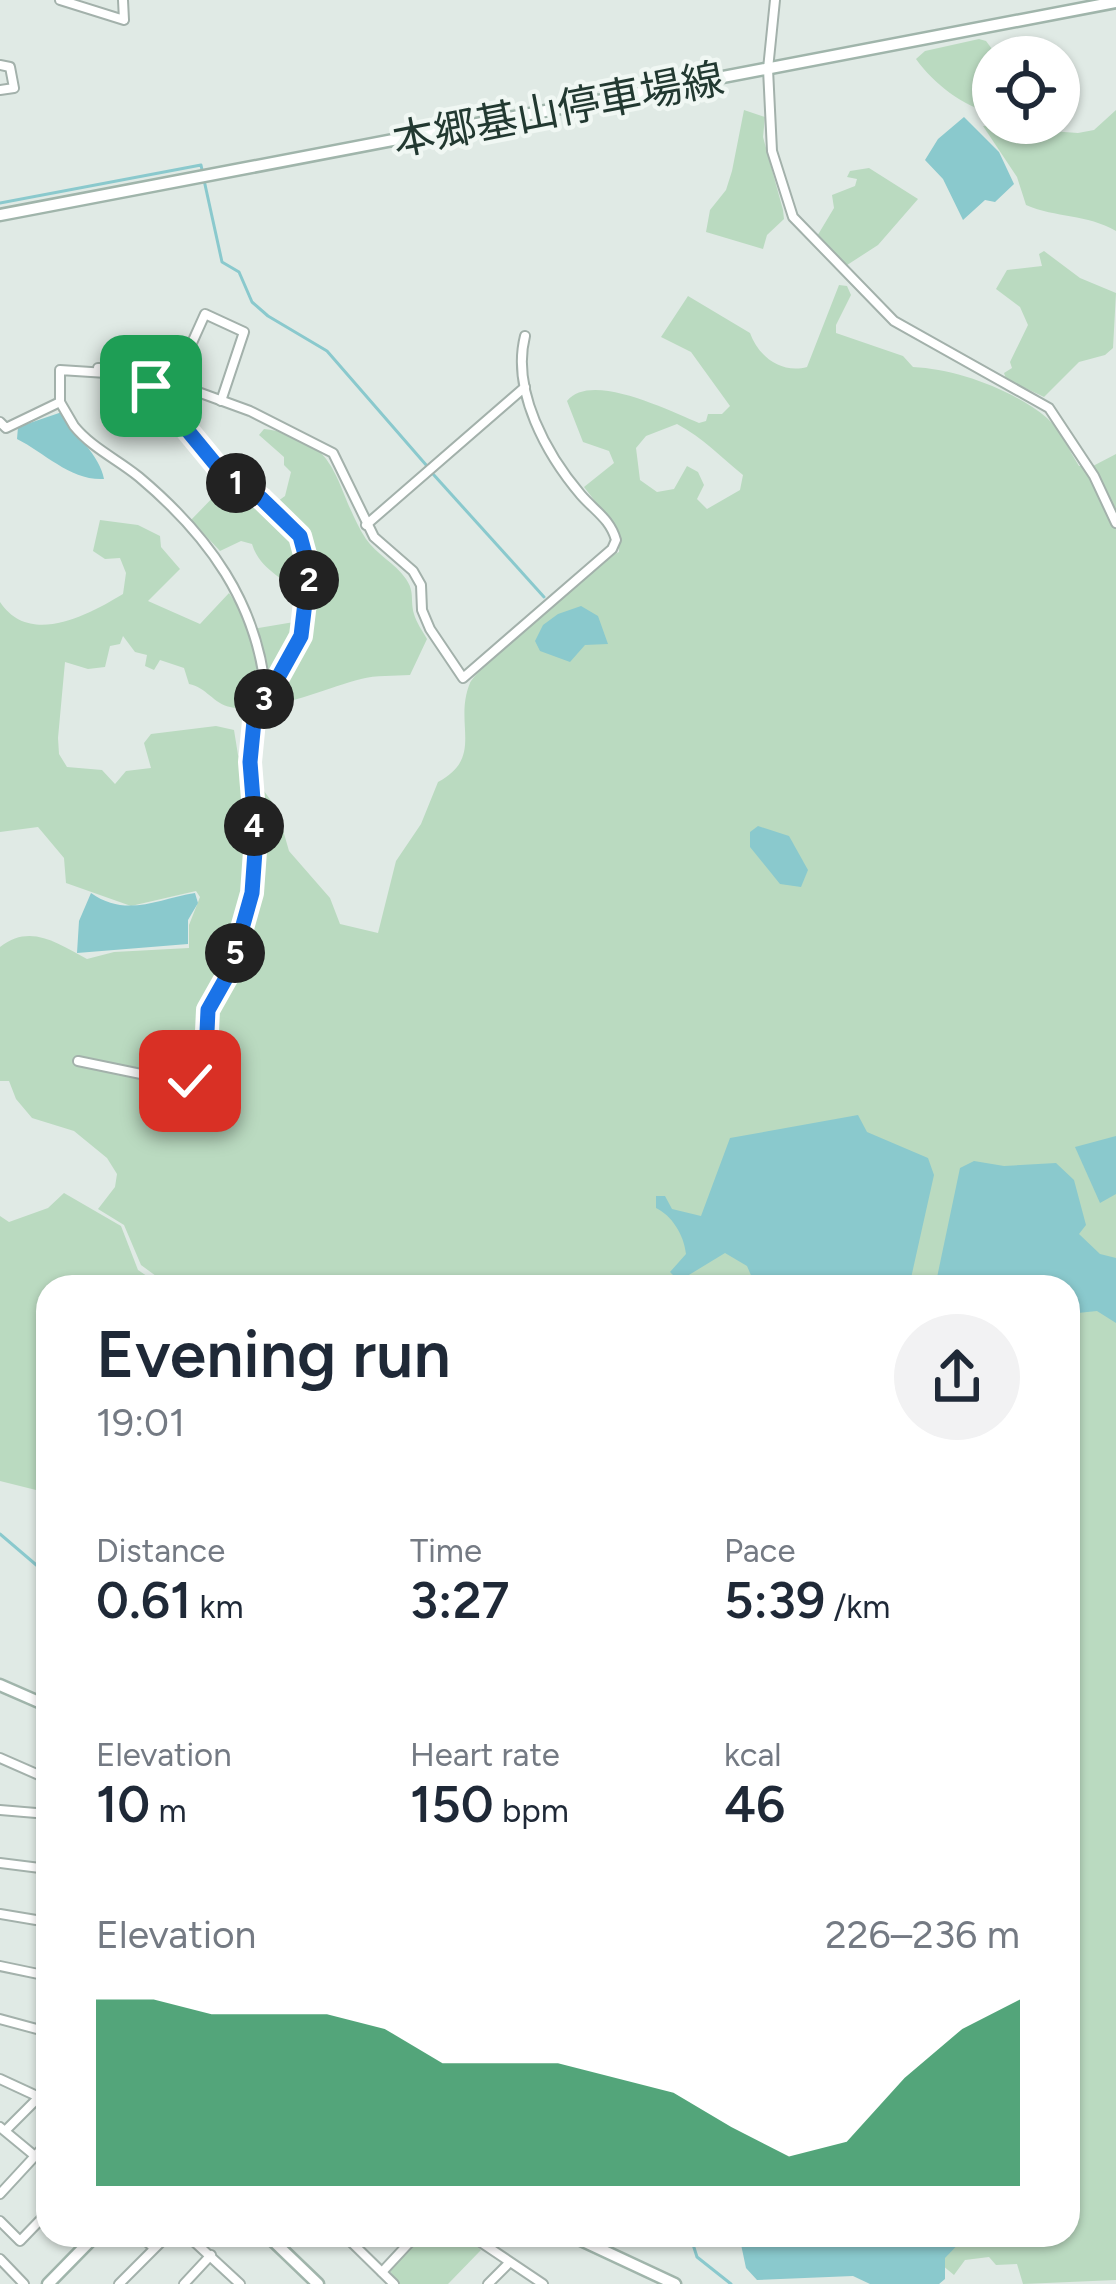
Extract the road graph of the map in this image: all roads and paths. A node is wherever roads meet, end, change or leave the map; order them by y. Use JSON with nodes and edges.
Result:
{"nodes":[{"id":1,"x":59,"y":0,"type":"edge"},
{"id":2,"x":123,"y":0,"type":"edge"},
{"id":3,"x":775,"y":0,"type":"edge"},
{"id":4,"x":1116,"y":2,"type":"edge"},
{"id":5,"x":0,"y":65,"type":"edge"},
{"id":6,"x":767,"y":68,"type":"junction"},
{"id":7,"x":0,"y":90,"type":"edge"},
{"id":8,"x":0,"y":215,"type":"edge"},
{"id":9,"x":525,"y":336,"type":"dead end"},
{"id":10,"x":78,"y":369,"type":"junction"},
{"id":11,"x":173,"y":385,"type":"junction"},
{"id":12,"x":525,"y":387,"type":"junction"},
{"id":13,"x":221,"y":400,"type":"junction"},
{"id":14,"x":60,"y":402,"type":"junction"},
{"id":15,"x":0,"y":422,"type":"edge"},
{"id":16,"x":1116,"y":523,"type":"edge"},
{"id":17,"x":366,"y":524,"type":"junction"},
{"id":18,"x":266,"y":695,"type":"junction"},
{"id":19,"x":78,"y":1061,"type":"dead end"},
{"id":20,"x":0,"y":1685,"type":"edge"},
{"id":21,"x":36,"y":1701,"type":"edge"},
{"id":22,"x":0,"y":1758,"type":"edge"},
{"id":23,"x":36,"y":1774,"type":"edge"},
{"id":24,"x":0,"y":1810,"type":"edge"},
{"id":25,"x":36,"y":1813,"type":"edge"},
{"id":26,"x":0,"y":1863,"type":"edge"},
{"id":27,"x":36,"y":1868,"type":"edge"},
{"id":28,"x":0,"y":1914,"type":"edge"},
{"id":29,"x":36,"y":1920,"type":"edge"},
{"id":30,"x":0,"y":1966,"type":"edge"},
{"id":31,"x":36,"y":1974,"type":"edge"},
{"id":32,"x":0,"y":2019,"type":"edge"},
{"id":33,"x":36,"y":2029,"type":"edge"},
{"id":34,"x":0,"y":2079,"type":"edge"},
{"id":35,"x":36,"y":2096,"type":"edge"},
{"id":36,"x":36,"y":2100,"type":"edge"},
{"id":37,"x":3,"y":2128,"type":"edge"},
{"id":38,"x":35,"y":2156,"type":"joint"},
{"id":39,"x":0,"y":2194,"type":"edge"},
{"id":40,"x":0,"y":2221,"type":"edge"},
{"id":41,"x":36,"y":2224,"type":"edge"},
{"id":42,"x":84,"y":2247,"type":"edge"},
{"id":43,"x":202,"y":2247,"type":"edge"},
{"id":44,"x":279,"y":2247,"type":"edge"},
{"id":45,"x":356,"y":2247,"type":"edge"},
{"id":46,"x":406,"y":2247,"type":"edge"},
{"id":47,"x":484,"y":2247,"type":"edge"},
{"id":48,"x":596,"y":2247,"type":"edge"},
{"id":49,"x":154,"y":2248,"type":"edge"},
{"id":50,"x":212,"y":2255,"type":"junction"},
{"id":51,"x":0,"y":2260,"type":"edge"},
{"id":52,"x":508,"y":2263,"type":"junction"},
{"id":53,"x":382,"y":2272,"type":"junction"},
{"id":54,"x":24,"y":2284,"type":"edge"},
{"id":55,"x":48,"y":2284,"type":"edge"},
{"id":56,"x":119,"y":2284,"type":"edge"},
{"id":57,"x":184,"y":2284,"type":"edge"},
{"id":58,"x":240,"y":2284,"type":"edge"},
{"id":59,"x":318,"y":2284,"type":"edge"},
{"id":60,"x":394,"y":2284,"type":"edge"},
{"id":61,"x":488,"y":2284,"type":"edge"},
{"id":62,"x":544,"y":2284,"type":"edge"},
{"id":63,"x":675,"y":2284,"type":"edge"}],
"edges":[{"from":1,"to":2,"type":"street"},
{"from":3,"to":6,"type":"street"},
{"from":4,"to":6,"type":"main road","name":"本郷基山停車場線"},
{"from":5,"to":7,"type":"street"},
{"from":6,"to":8,"type":"main road","name":"本郷基山停車場線"},
{"from":6,"to":16,"type":"street"},
{"from":9,"to":12,"type":"street"},
{"from":10,"to":11,"type":"street"},
{"from":10,"to":14,"type":"street"},
{"from":10,"to":18,"type":"street"},
{"from":11,"to":13,"type":"street"},
{"from":11,"to":13,"type":"street"},
{"from":12,"to":17,"type":"street"},
{"from":12,"to":17,"type":"street"},
{"from":13,"to":17,"type":"street"},
{"from":14,"to":15,"type":"street"},
{"from":14,"to":18,"type":"street"},
{"from":18,"to":19,"type":"street"},
{"from":20,"to":21,"type":"main road"},
{"from":22,"to":23,"type":"street"},
{"from":24,"to":25,"type":"street"},
{"from":26,"to":27,"type":"street"},
{"from":28,"to":29,"type":"street"},
{"from":30,"to":31,"type":"street"},
{"from":32,"to":33,"type":"street"},
{"from":34,"to":35,"type":"street"},
{"from":36,"to":37,"type":"street"},
{"from":37,"to":38,"type":"street"},
{"from":38,"to":39,"type":"street"},
{"from":40,"to":41,"type":"street"},
{"from":42,"to":55,"type":"main road"},
{"from":43,"to":50,"type":"street"},
{"from":44,"to":59,"type":"main road"},
{"from":45,"to":53,"type":"street"},
{"from":46,"to":53,"type":"street"},
{"from":47,"to":52,"type":"street"},
{"from":48,"to":63,"type":"main road"},
{"from":49,"to":56,"type":"street"},
{"from":50,"to":57,"type":"street"},
{"from":50,"to":58,"type":"street"},
{"from":51,"to":54,"type":"street"},
{"from":52,"to":61,"type":"street"},
{"from":52,"to":62,"type":"street"},
{"from":53,"to":60,"type":"street"}]}
